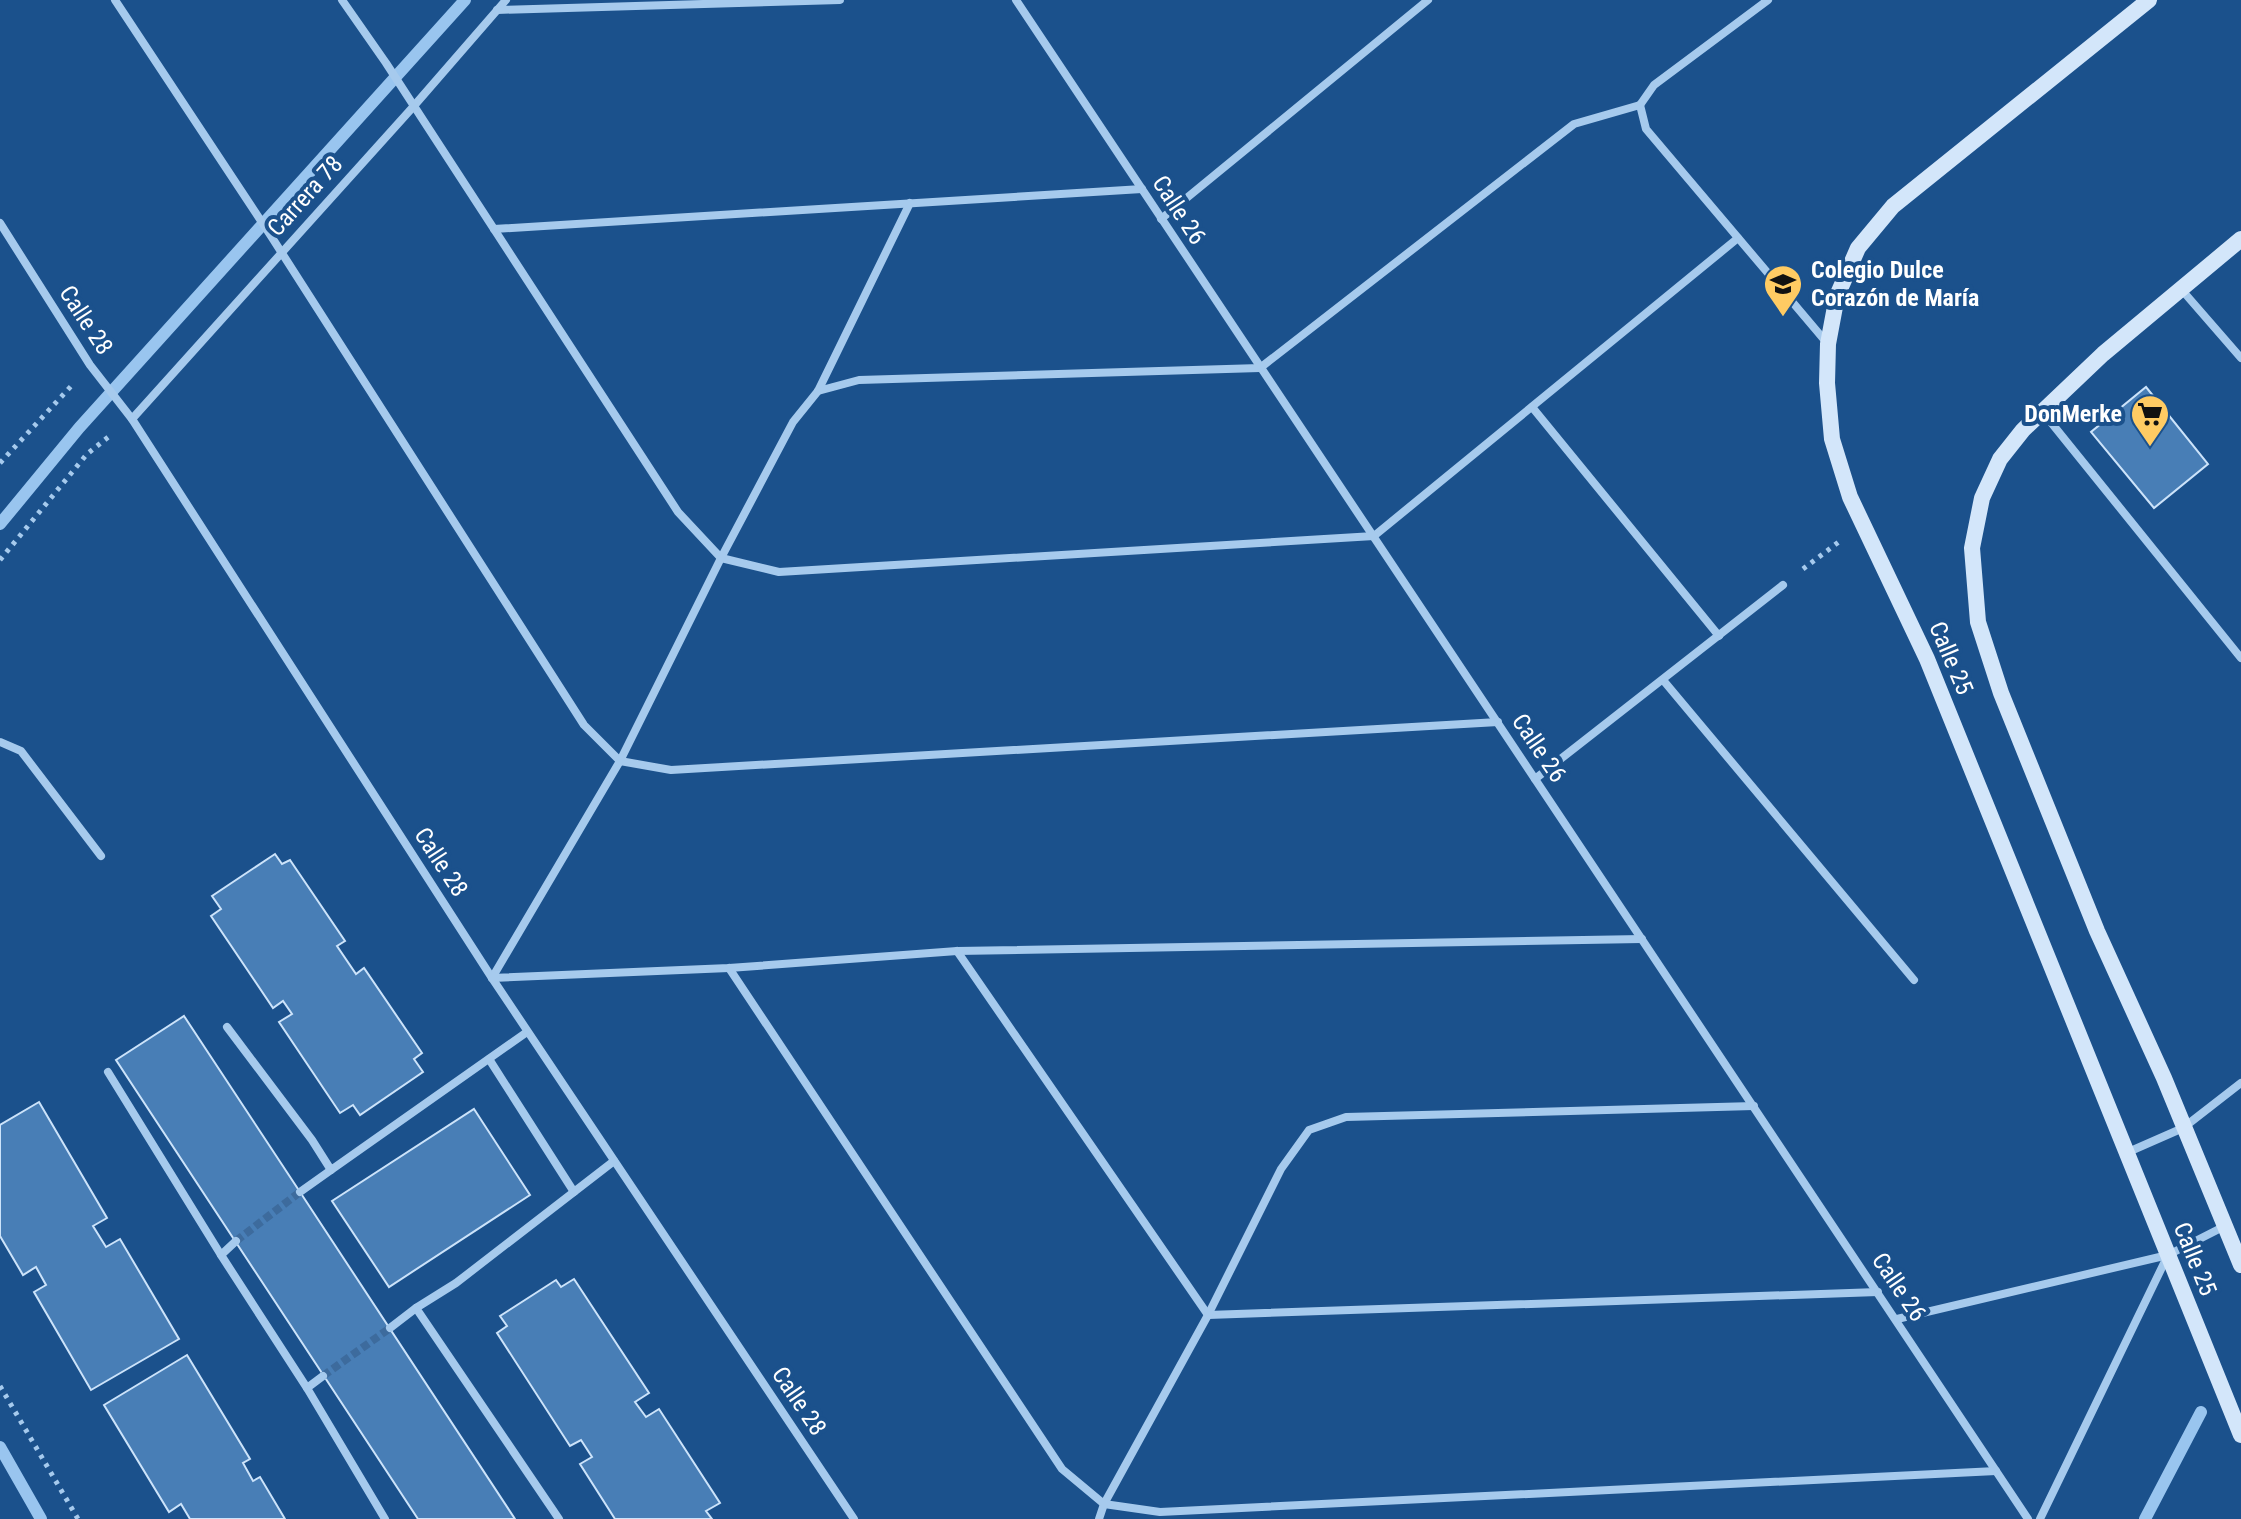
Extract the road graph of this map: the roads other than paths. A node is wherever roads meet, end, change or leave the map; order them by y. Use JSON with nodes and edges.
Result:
{"nodes":[{"id":1,"x":115,"y":0,"type":"edge"},
{"id":2,"x":342,"y":0,"type":"edge"},
{"id":3,"x":506,"y":0,"type":"edge"},
{"id":4,"x":840,"y":0,"type":"edge"},
{"id":5,"x":1016,"y":0,"type":"edge"},
{"id":6,"x":1428,"y":0,"type":"edge"},
{"id":7,"x":1768,"y":0,"type":"edge"},
{"id":8,"x":2149,"y":0,"type":"edge"},
{"id":9,"x":497,"y":10,"type":"junction"},
{"id":10,"x":1640,"y":105,"type":"junction"},
{"id":11,"x":413,"y":107,"type":"junction"},
{"id":12,"x":1142,"y":189,"type":"junction"},
{"id":13,"x":910,"y":203,"type":"junction"},
{"id":14,"x":1161,"y":219,"type":"junction"},
{"id":15,"x":0,"y":223,"type":"edge"},
{"id":16,"x":494,"y":229,"type":"junction"},
{"id":17,"x":1738,"y":238,"type":"junction"},
{"id":18,"x":2241,"y":239,"type":"edge"},
{"id":19,"x":281,"y":252,"type":"junction"},
{"id":20,"x":2181,"y":288,"type":"junction"},
{"id":21,"x":1828,"y":344,"type":"junction"},
{"id":22,"x":2241,"y":358,"type":"edge"},
{"id":23,"x":1260,"y":368,"type":"junction"},
{"id":24,"x":818,"y":391,"type":"junction"},
{"id":25,"x":1532,"y":407,"type":"junction"},
{"id":26,"x":2041,"y":410,"type":"junction"},
{"id":27,"x":132,"y":419,"type":"junction"},
{"id":28,"x":1374,"y":536,"type":"junction"},
{"id":29,"x":721,"y":558,"type":"junction"},
{"id":30,"x":1783,"y":585,"type":"road end"},
{"id":31,"x":1719,"y":636,"type":"junction"},
{"id":32,"x":2241,"y":658,"type":"edge"},
{"id":33,"x":1663,"y":680,"type":"junction"},
{"id":34,"x":1498,"y":722,"type":"junction"},
{"id":35,"x":0,"y":742,"type":"edge"},
{"id":36,"x":620,"y":761,"type":"junction"},
{"id":37,"x":1535,"y":779,"type":"junction"},
{"id":38,"x":101,"y":856,"type":"dead end"},
{"id":39,"x":1642,"y":939,"type":"junction"},
{"id":40,"x":957,"y":951,"type":"junction"},
{"id":41,"x":729,"y":968,"type":"junction"},
{"id":42,"x":492,"y":978,"type":"junction"},
{"id":43,"x":1914,"y":980,"type":"dead end"},
{"id":44,"x":227,"y":1027,"type":"dead end"},
{"id":45,"x":527,"y":1032,"type":"junction"},
{"id":46,"x":489,"y":1059,"type":"junction"},
{"id":47,"x":108,"y":1072,"type":"dead end"},
{"id":48,"x":2241,"y":1083,"type":"edge"},
{"id":49,"x":1754,"y":1106,"type":"junction"},
{"id":50,"x":2183,"y":1128,"type":"junction"},
{"id":51,"x":2126,"y":1153,"type":"junction"},
{"id":52,"x":614,"y":1161,"type":"junction"},
{"id":53,"x":331,"y":1170,"type":"junction"},
{"id":54,"x":300,"y":1192,"type":"tunnel mouth"},
{"id":55,"x":574,"y":1192,"type":"junction"},
{"id":56,"x":2225,"y":1226,"type":"junction"},
{"id":57,"x":236,"y":1241,"type":"tunnel mouth"},
{"id":58,"x":221,"y":1255,"type":"junction"},
{"id":59,"x":2168,"y":1255,"type":"junction"},
{"id":60,"x":2241,"y":1265,"type":"edge"},
{"id":61,"x":1878,"y":1292,"type":"junction"},
{"id":62,"x":416,"y":1308,"type":"junction"},
{"id":63,"x":1208,"y":1315,"type":"junction"},
{"id":64,"x":1897,"y":1319,"type":"junction"},
{"id":65,"x":390,"y":1328,"type":"tunnel mouth"},
{"id":66,"x":323,"y":1376,"type":"tunnel mouth"},
{"id":67,"x":307,"y":1388,"type":"junction"},
{"id":68,"x":2241,"y":1435,"type":"edge"},
{"id":69,"x":1996,"y":1471,"type":"junction"},
{"id":70,"x":1104,"y":1504,"type":"junction"},
{"id":71,"x":385,"y":1519,"type":"edge"},
{"id":72,"x":559,"y":1519,"type":"edge"},
{"id":73,"x":854,"y":1519,"type":"edge"},
{"id":74,"x":1099,"y":1519,"type":"edge"},
{"id":75,"x":2028,"y":1519,"type":"edge"},
{"id":76,"x":2040,"y":1519,"type":"edge"}],
"edges":[{"from":1,"to":19,"type":"street"},
{"from":2,"to":11,"type":"street"},
{"from":3,"to":9,"type":"street","name":"Carrera 78"},
{"from":4,"to":9,"type":"street"},
{"from":5,"to":12,"type":"street","name":"Calle 26"},
{"from":6,"to":14,"type":"street"},
{"from":7,"to":10,"type":"street"},
{"from":8,"to":21,"type":"street","name":"Calle 25"},
{"from":9,"to":11,"type":"street","name":"Carrera 78"},
{"from":10,"to":17,"type":"street"},
{"from":10,"to":23,"type":"street"},
{"from":11,"to":16,"type":"street"},
{"from":11,"to":19,"type":"street","name":"Carrera 78"},
{"from":12,"to":13,"type":"street"},
{"from":12,"to":14,"type":"street","name":"Calle 26"},
{"from":13,"to":16,"type":"street"},
{"from":13,"to":24,"type":"street"},
{"from":14,"to":23,"type":"street","name":"Calle 26"},
{"from":15,"to":27,"type":"street","name":"Calle 28"},
{"from":16,"to":29,"type":"street"},
{"from":17,"to":21,"type":"street"},
{"from":17,"to":25,"type":"street"},
{"from":18,"to":20,"type":"street","name":"Calle 25"},
{"from":19,"to":27,"type":"street","name":"Carrera 78"},
{"from":19,"to":36,"type":"street"},
{"from":20,"to":22,"type":"street"},
{"from":20,"to":26,"type":"street","name":"Calle 25"},
{"from":21,"to":51,"type":"street","name":"Calle 25"},
{"from":23,"to":24,"type":"street"},
{"from":23,"to":28,"type":"street","name":"Calle 26"},
{"from":24,"to":29,"type":"street"},
{"from":25,"to":28,"type":"street"},
{"from":25,"to":31,"type":"street"},
{"from":26,"to":32,"type":"street"},
{"from":26,"to":50,"type":"street","name":"Calle 25"},
{"from":27,"to":42,"type":"street","name":"Calle 28"},
{"from":28,"to":29,"type":"street"},
{"from":28,"to":34,"type":"street","name":"Calle 26"},
{"from":29,"to":36,"type":"street"},
{"from":30,"to":31,"type":"street"},
{"from":31,"to":33,"type":"street"},
{"from":33,"to":37,"type":"street"},
{"from":33,"to":43,"type":"street"},
{"from":34,"to":36,"type":"street"},
{"from":34,"to":37,"type":"street","name":"Calle 26"},
{"from":35,"to":38,"type":"street"},
{"from":36,"to":42,"type":"street"},
{"from":37,"to":39,"type":"street","name":"Calle 26"},
{"from":39,"to":40,"type":"street"},
{"from":39,"to":49,"type":"street","name":"Calle 26"},
{"from":40,"to":41,"type":"street"},
{"from":40,"to":63,"type":"street"},
{"from":41,"to":42,"type":"street"},
{"from":41,"to":70,"type":"street"},
{"from":42,"to":45,"type":"street","name":"Calle 28"},
{"from":44,"to":53,"type":"street"},
{"from":45,"to":46,"type":"street"},
{"from":45,"to":52,"type":"street","name":"Calle 28"},
{"from":46,"to":53,"type":"street"},
{"from":46,"to":55,"type":"street"},
{"from":47,"to":58,"type":"street"},
{"from":48,"to":50,"type":"street"},
{"from":49,"to":61,"type":"street","name":"Calle 26"},
{"from":49,"to":63,"type":"street"},
{"from":50,"to":51,"type":"street"},
{"from":50,"to":56,"type":"street","name":"Calle 25"},
{"from":51,"to":59,"type":"street","name":"Calle 25"},
{"from":52,"to":55,"type":"street"},
{"from":52,"to":73,"type":"street","name":"Calle 28"},
{"from":53,"to":54,"type":"street"},
{"from":55,"to":62,"type":"street"},
{"from":56,"to":59,"type":"street"},
{"from":56,"to":60,"type":"street","name":"Calle 25"},
{"from":57,"to":58,"type":"street"},
{"from":58,"to":67,"type":"street"},
{"from":59,"to":64,"type":"street"},
{"from":59,"to":68,"type":"street","name":"Calle 25"},
{"from":59,"to":76,"type":"street"},
{"from":61,"to":63,"type":"street"},
{"from":61,"to":64,"type":"street","name":"Calle 26"},
{"from":62,"to":65,"type":"street"},
{"from":62,"to":72,"type":"street"},
{"from":63,"to":70,"type":"street"},
{"from":64,"to":69,"type":"street","name":"Calle 26"},
{"from":66,"to":67,"type":"street"},
{"from":67,"to":71,"type":"street"},
{"from":69,"to":70,"type":"street"},
{"from":69,"to":75,"type":"street","name":"Calle 26"},
{"from":70,"to":74,"type":"street"}]}
